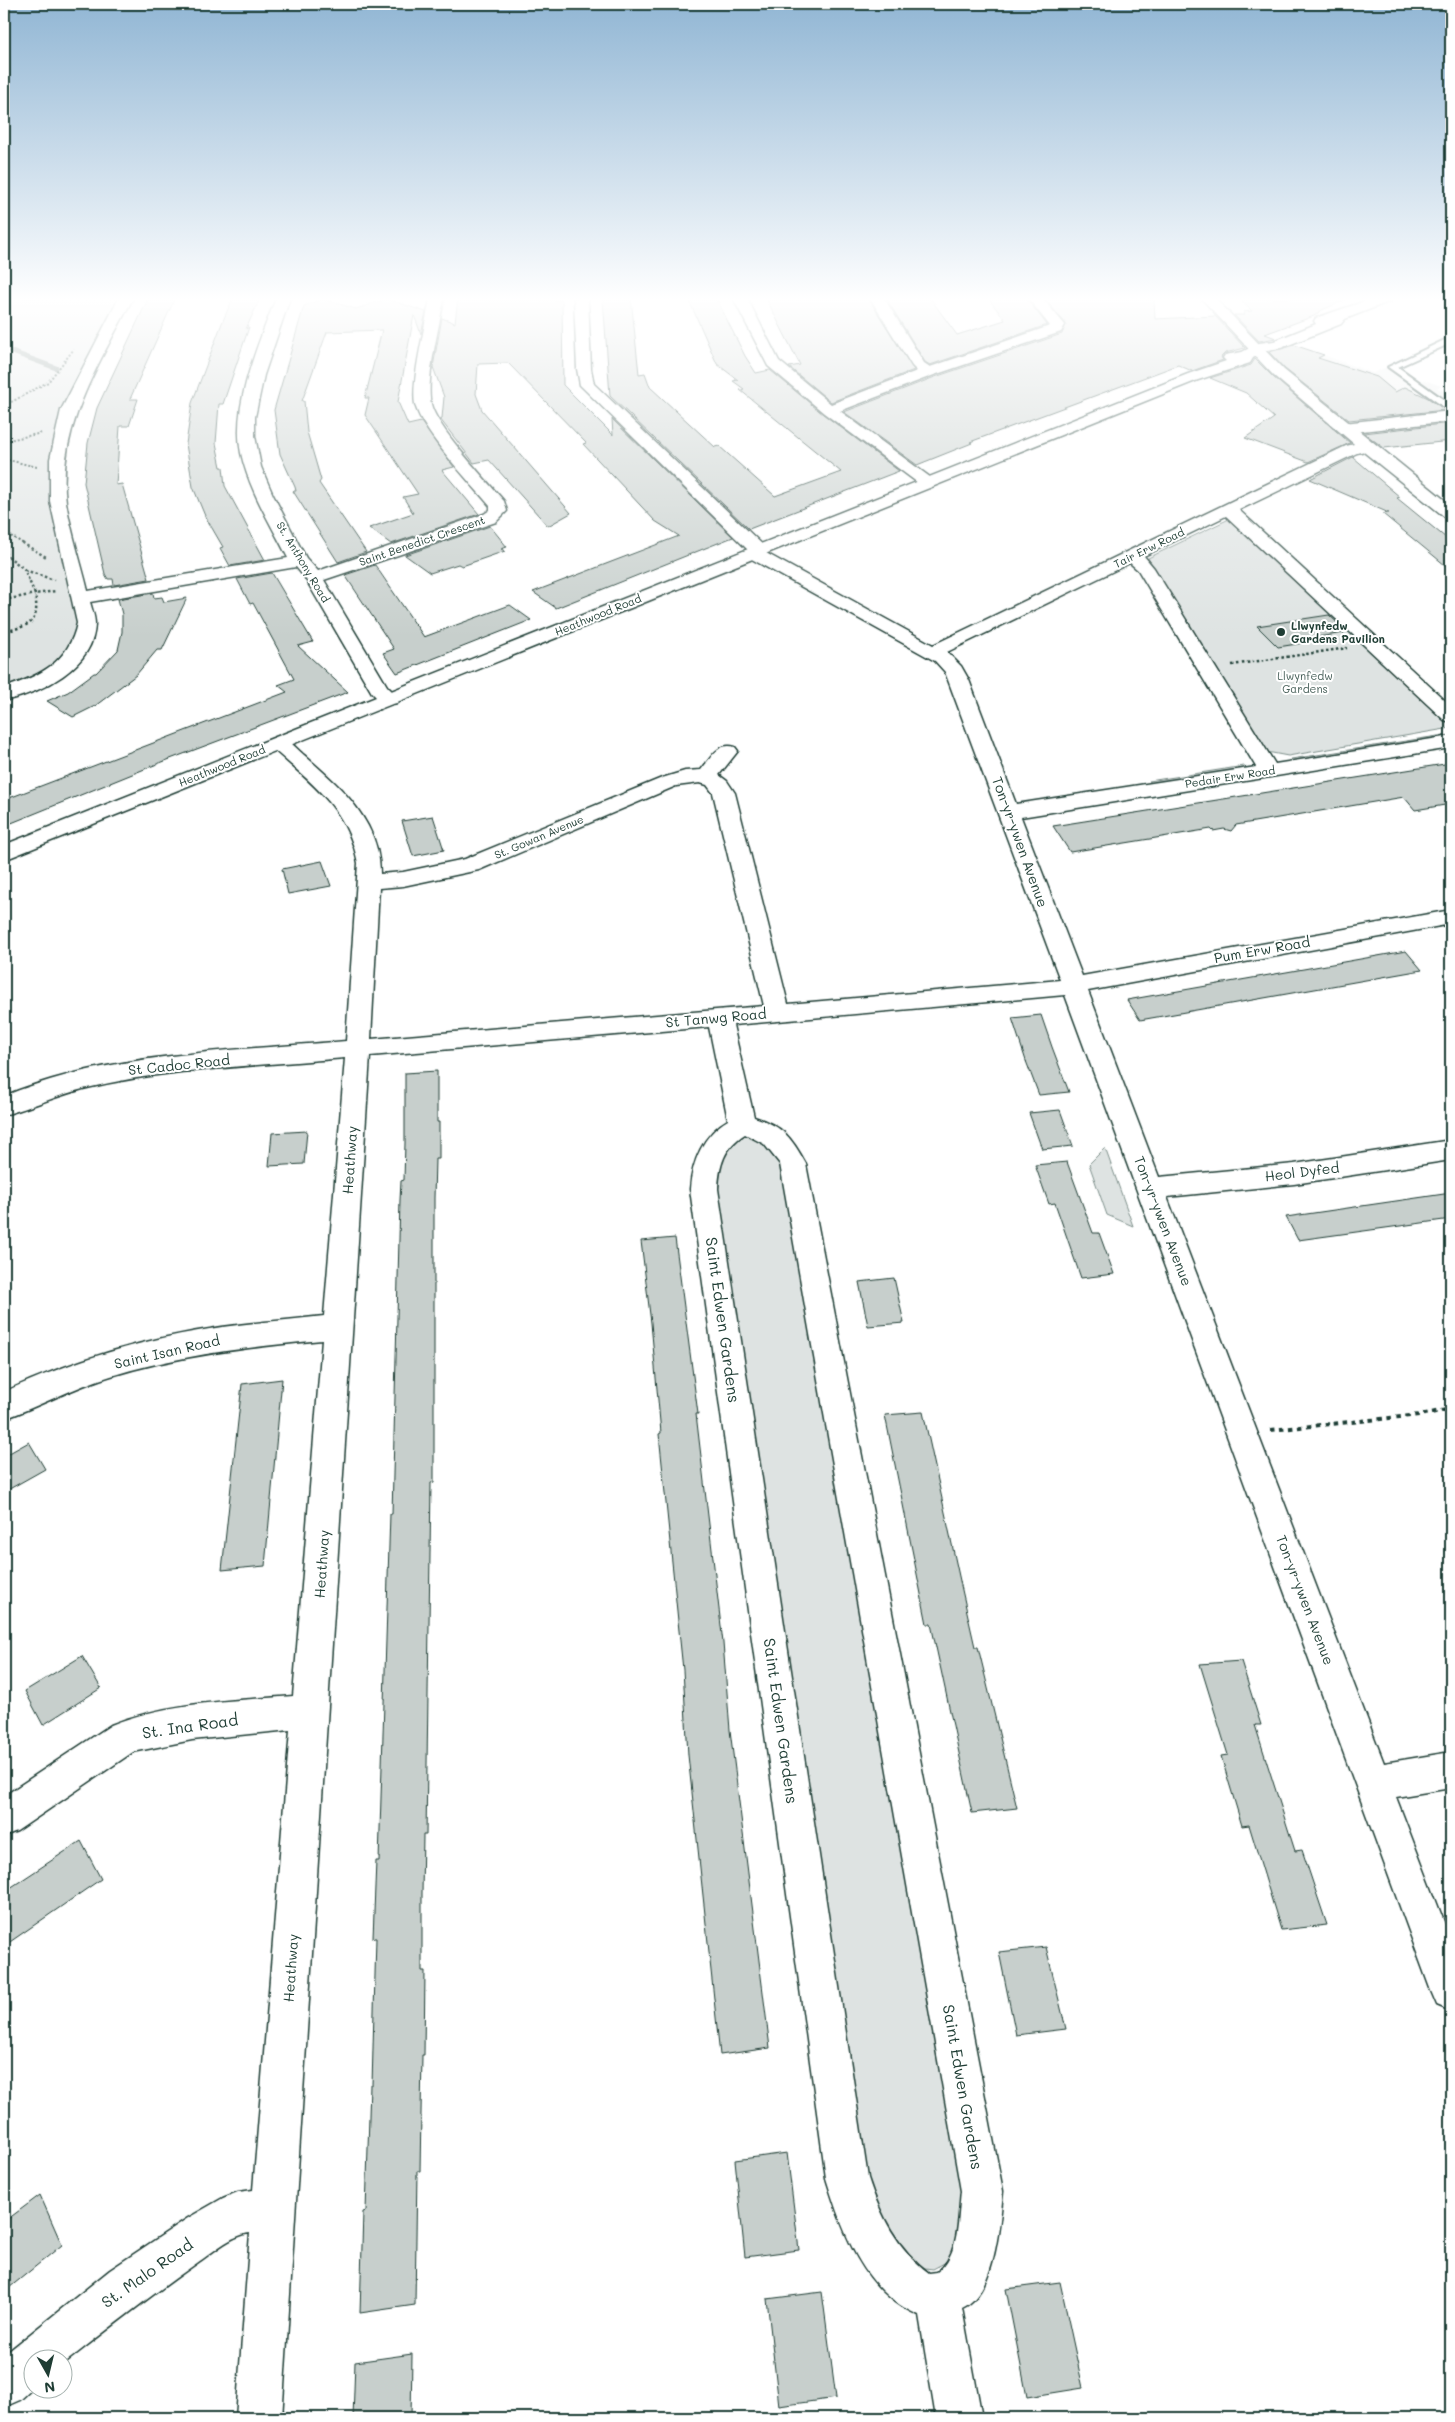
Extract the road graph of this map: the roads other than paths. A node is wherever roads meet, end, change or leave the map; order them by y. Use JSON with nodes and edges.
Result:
{"nodes":[{"id":1,"x":69,"y":411,"type":"edge"},
{"id":2,"x":249,"y":411,"type":"edge"},
{"id":3,"x":425,"y":411,"type":"edge"},
{"id":4,"x":613,"y":411,"type":"edge"},
{"id":5,"x":830,"y":411,"type":"edge"},
{"id":6,"x":1108,"y":411,"type":"edge"},
{"id":7,"x":1324,"y":411,"type":"edge"},
{"id":8,"x":1451,"y":416,"type":"edge"},
{"id":9,"x":1344,"y":428,"type":"junction"},
{"id":10,"x":1366,"y":446,"type":"junction"},
{"id":11,"x":928,"y":483,"type":"junction"},
{"id":12,"x":1228,"y":509,"type":"junction"},
{"id":13,"x":1451,"y":513,"type":"edge"},
{"id":14,"x":756,"y":552,"type":"junction"},
{"id":15,"x":1131,"y":556,"type":"junction"},
{"id":16,"x":299,"y":561,"type":"junction"},
{"id":17,"x":314,"y":578,"type":"junction"},
{"id":18,"x":79,"y":598,"type":"junction"},
{"id":19,"x":932,"y":652,"type":"junction"},
{"id":20,"x":4,"y":696,"type":"edge"},
{"id":21,"x":390,"y":699,"type":"junction"},
{"id":22,"x":1451,"y":716,"type":"edge"},
{"id":23,"x":1451,"y":742,"type":"edge"},
{"id":24,"x":279,"y":744,"type":"junction"},
{"id":25,"x":728,"y":751,"type":"dead end"},
{"id":26,"x":1269,"y":771,"type":"junction"},
{"id":27,"x":706,"y":777,"type":"junction"},
{"id":28,"x":1009,"y":812,"type":"junction"},
{"id":29,"x":4,"y":853,"type":"edge"},
{"id":30,"x":368,"y":882,"type":"junction"},
{"id":31,"x":1451,"y":916,"type":"edge"},
{"id":32,"x":1073,"y":985,"type":"junction"},
{"id":33,"x":778,"y":1012,"type":"junction"},
{"id":34,"x":719,"y":1017,"type":"junction"},
{"id":35,"x":358,"y":1049,"type":"junction"},
{"id":36,"x":4,"y":1106,"type":"edge"},
{"id":37,"x":742,"y":1124,"type":"junction"},
{"id":38,"x":1451,"y":1150,"type":"edge"},
{"id":39,"x":1151,"y":1188,"type":"junction"},
{"id":40,"x":338,"y":1326,"type":"junction"},
{"id":41,"x":4,"y":1406,"type":"edge"},
{"id":42,"x":311,"y":1711,"type":"junction"},
{"id":43,"x":1451,"y":1770,"type":"edge"},
{"id":44,"x":1374,"y":1783,"type":"junction"},
{"id":45,"x":4,"y":1818,"type":"edge"},
{"id":46,"x":1451,"y":1991,"type":"edge"},
{"id":47,"x":273,"y":2210,"type":"junction"},
{"id":48,"x":937,"y":2294,"type":"junction"},
{"id":49,"x":46,"y":2350,"type":"edge"},
{"id":50,"x":22,"y":2369,"type":"edge"},
{"id":51,"x":4,"y":2384,"type":"edge"},
{"id":52,"x":260,"y":2418,"type":"edge"},
{"id":53,"x":959,"y":2418,"type":"edge"}],
"edges":[{"from":1,"to":18,"type":"street"},
{"from":2,"to":16,"type":"street","name":"St. Anthony Road"},
{"from":3,"to":17,"type":"street","name":"Saint Benedict Crescent"},
{"from":4,"to":14,"type":"street","name":"Ton-yr-ywen Avenue"},
{"from":5,"to":11,"type":"street"},
{"from":6,"to":11,"type":"street","name":"Heathwood Road"},
{"from":7,"to":9,"type":"street"},
{"from":8,"to":9,"type":"street"},
{"from":9,"to":10,"type":"street"},
{"from":10,"to":12,"type":"street","name":"Tair Erw Road"},
{"from":10,"to":13,"type":"street"},
{"from":11,"to":14,"type":"street","name":"Heathwood Road"},
{"from":12,"to":15,"type":"street","name":"Tair Erw Road"},
{"from":12,"to":22,"type":"street"},
{"from":14,"to":19,"type":"street","name":"Ton-yr-ywen Avenue"},
{"from":14,"to":21,"type":"street","name":"Heathwood Road"},
{"from":15,"to":19,"type":"street","name":"Tair Erw Road"},
{"from":15,"to":26,"type":"street"},
{"from":16,"to":17,"type":"street","name":"St. Anthony Road"},
{"from":16,"to":18,"type":"street"},
{"from":17,"to":21,"type":"street","name":"St. Anthony Road"},
{"from":18,"to":20,"type":"street"},
{"from":19,"to":28,"type":"street","name":"Ton-yr-ywen Avenue"},
{"from":21,"to":24,"type":"street","name":"Heathwood Road"},
{"from":23,"to":26,"type":"street","name":"Pedair Erw Road"},
{"from":24,"to":29,"type":"street","name":"Heathwood Road"},
{"from":24,"to":30,"type":"street","name":"Heathway"},
{"from":25,"to":27,"type":"street"},
{"from":26,"to":28,"type":"street","name":"Pedair Erw Road"},
{"from":27,"to":30,"type":"street","name":"St. Gowan Avenue"},
{"from":27,"to":33,"type":"street"},
{"from":28,"to":32,"type":"street","name":"Ton-yr-ywen Avenue"},
{"from":30,"to":35,"type":"street","name":"Heathway"},
{"from":31,"to":32,"type":"street","name":"Pum Erw Road"},
{"from":32,"to":33,"type":"street","name":"St Tanwg Road"},
{"from":32,"to":39,"type":"street","name":"Ton-yr-ywen Avenue"},
{"from":33,"to":34,"type":"street","name":"St Tanwg Road"},
{"from":34,"to":35,"type":"street","name":"St Tanwg Road"},
{"from":34,"to":37,"type":"street"},
{"from":35,"to":36,"type":"street","name":"St Cadoc Road"},
{"from":35,"to":40,"type":"street","name":"Heathway"},
{"from":37,"to":48,"type":"street","name":"Saint Edwen Gardens"},
{"from":37,"to":48,"type":"street","name":"Saint Edwen Gardens"},
{"from":38,"to":39,"type":"street","name":"Heol Dyfed"},
{"from":39,"to":44,"type":"street","name":"Ton-yr-ywen Avenue"},
{"from":40,"to":41,"type":"street","name":"Saint Isan Road"},
{"from":40,"to":42,"type":"street","name":"Heathway"},
{"from":42,"to":45,"type":"street","name":"St. Ina Road"},
{"from":42,"to":47,"type":"street","name":"Heathway"},
{"from":43,"to":44,"type":"street"},
{"from":44,"to":46,"type":"street","name":"Ton-yr-ywen Avenue"},
{"from":47,"to":49,"type":"street","name":"St. Malo Road"},
{"from":47,"to":52,"type":"street","name":"Heathway"},
{"from":48,"to":53,"type":"street"},
{"from":50,"to":51,"type":"street","name":"St. Malo Road"}]}
